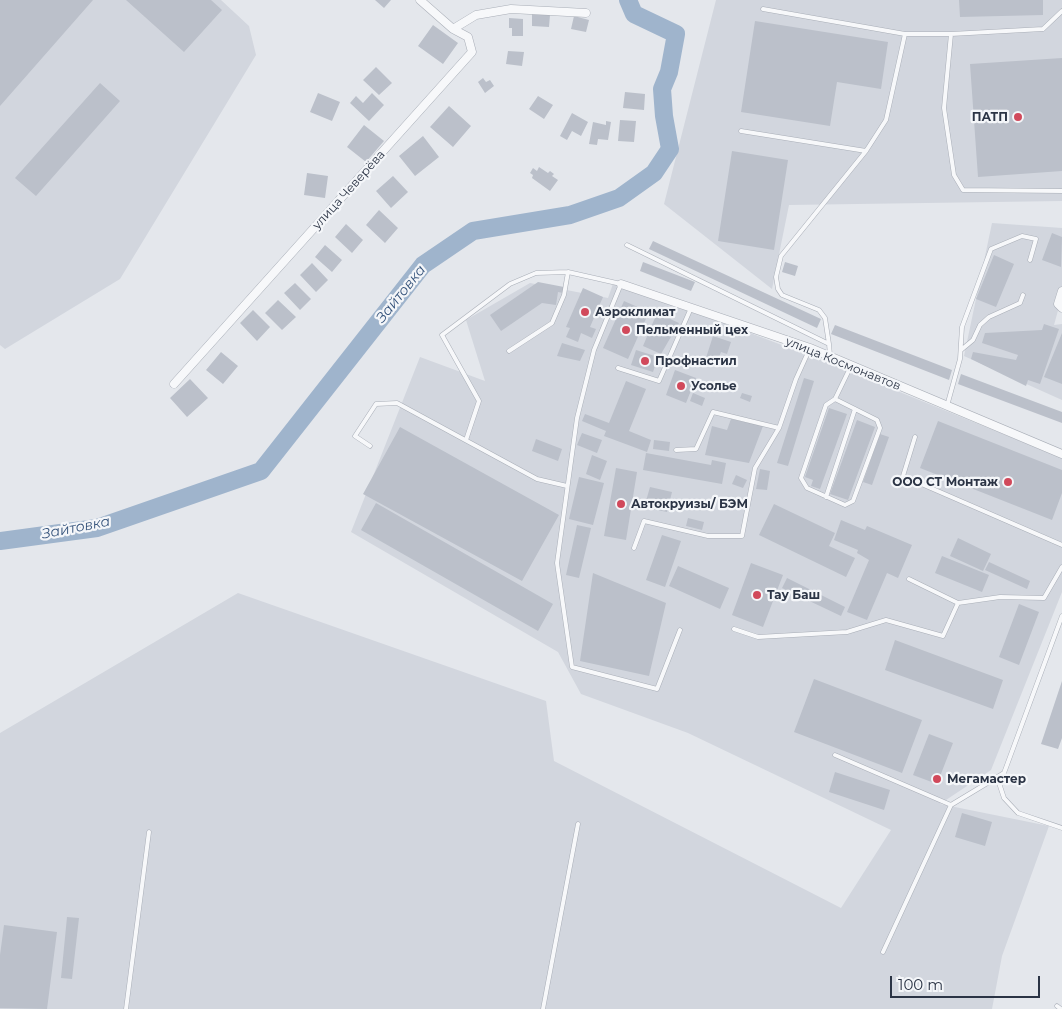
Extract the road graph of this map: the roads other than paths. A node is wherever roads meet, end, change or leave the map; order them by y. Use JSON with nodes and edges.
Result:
{"nodes":[{"id":1,"x":420,"y":0,"type":"edge"},
{"id":2,"x":763,"y":9,"type":"dead end"},
{"id":3,"x":1062,"y":11,"type":"edge"},
{"id":4,"x":586,"y":13,"type":"dead end"},
{"id":5,"x":453,"y":29,"type":"junction"},
{"id":6,"x":906,"y":34,"type":"junction"},
{"id":7,"x":951,"y":34,"type":"junction"},
{"id":8,"x":740,"y":131,"type":"dead end"},
{"id":9,"x":866,"y":151,"type":"junction"},
{"id":10,"x":1062,"y":191,"type":"edge"},
{"id":11,"x":627,"y":245,"type":"dead end"},
{"id":12,"x":1030,"y":260,"type":"dead end"},
{"id":13,"x":568,"y":272,"type":"junction"},
{"id":14,"x":621,"y":284,"type":"junction"},
{"id":15,"x":1062,"y":291,"type":"edge"},
{"id":16,"x":1023,"y":295,"type":"dead end"},
{"id":17,"x":691,"y":308,"type":"junction"},
{"id":18,"x":1062,"y":308,"type":"edge"},
{"id":19,"x":829,"y":344,"type":"junction"},
{"id":20,"x":810,"y":348,"type":"junction"},
{"id":21,"x":961,"y":350,"type":"junction"},
{"id":22,"x":509,"y":352,"type":"dead end"},
{"id":23,"x":830,"y":357,"type":"junction"},
{"id":24,"x":851,"y":366,"type":"junction"},
{"id":25,"x":618,"y":368,"type":"dead end"},
{"id":26,"x":174,"y":384,"type":"dead end"},
{"id":27,"x":835,"y":400,"type":"junction"},
{"id":28,"x":947,"y":406,"type":"junction"},
{"id":29,"x":854,"y":409,"type":"junction"},
{"id":30,"x":779,"y":428,"type":"junction"},
{"id":31,"x":915,"y":437,"type":"dead end"},
{"id":32,"x":466,"y":440,"type":"junction"},
{"id":33,"x":370,"y":446,"type":"dead end"},
{"id":34,"x":676,"y":450,"type":"dead end"},
{"id":35,"x":1062,"y":454,"type":"edge"},
{"id":36,"x":568,"y":486,"type":"junction"},
{"id":37,"x":826,"y":497,"type":"junction"},
{"id":38,"x":1062,"y":545,"type":"edge"},
{"id":39,"x":634,"y":548,"type":"dead end"},
{"id":40,"x":1062,"y":567,"type":"edge"},
{"id":41,"x":909,"y":579,"type":"dead end"},
{"id":42,"x":958,"y":602,"type":"junction"},
{"id":43,"x":1062,"y":616,"type":"edge"},
{"id":44,"x":734,"y":629,"type":"dead end"},
{"id":45,"x":680,"y":630,"type":"dead end"},
{"id":46,"x":835,"y":755,"type":"dead end"},
{"id":47,"x":997,"y":777,"type":"junction"},
{"id":48,"x":952,"y":805,"type":"junction"},
{"id":49,"x":578,"y":824,"type":"dead end"},
{"id":50,"x":1062,"y":828,"type":"edge"},
{"id":51,"x":149,"y":832,"type":"dead end"},
{"id":52,"x":883,"y":952,"type":"dead end"},
{"id":53,"x":126,"y":1009,"type":"edge"},
{"id":54,"x":543,"y":1009,"type":"edge"}],
"edges":[{"from":1,"to":5,"type":"street","name":"улица Чеверёва"},
{"from":2,"to":6,"type":"lane"},
{"from":3,"to":7,"type":"lane"},
{"from":4,"to":5,"type":"street"},
{"from":5,"to":26,"type":"street","name":"улица Чеверёва"},
{"from":6,"to":7,"type":"lane"},
{"from":6,"to":9,"type":"lane"},
{"from":7,"to":10,"type":"lane"},
{"from":8,"to":9,"type":"lane"},
{"from":9,"to":19,"type":"lane"},
{"from":11,"to":19,"type":"lane"},
{"from":12,"to":21,"type":"lane"},
{"from":13,"to":14,"type":"lane"},
{"from":13,"to":22,"type":"lane"},
{"from":13,"to":32,"type":"lane"},
{"from":14,"to":17,"type":"street","name":"улица Космонавтов"},
{"from":14,"to":36,"type":"lane"},
{"from":15,"to":18,"type":"street"},
{"from":16,"to":21,"type":"lane"},
{"from":17,"to":20,"type":"street","name":"улица Космонавтов"},
{"from":17,"to":25,"type":"lane"},
{"from":19,"to":23,"type":"lane"},
{"from":20,"to":23,"type":"street","name":"улица Космонавтов"},
{"from":20,"to":30,"type":"lane"},
{"from":21,"to":28,"type":"lane"},
{"from":23,"to":24,"type":"street","name":"улица Космонавтов"},
{"from":24,"to":27,"type":"lane"},
{"from":24,"to":28,"type":"street","name":"улица Космонавтов"},
{"from":27,"to":29,"type":"lane"},
{"from":27,"to":37,"type":"lane"},
{"from":28,"to":35,"type":"street","name":"улица Космонавтов"},
{"from":29,"to":37,"type":"lane"},
{"from":29,"to":37,"type":"lane"},
{"from":30,"to":34,"type":"lane"},
{"from":30,"to":39,"type":"lane"},
{"from":31,"to":38,"type":"lane"},
{"from":32,"to":33,"type":"lane"},
{"from":32,"to":36,"type":"lane"},
{"from":36,"to":45,"type":"lane"},
{"from":40,"to":42,"type":"lane"},
{"from":41,"to":42,"type":"lane"},
{"from":42,"to":44,"type":"lane"},
{"from":43,"to":47,"type":"lane"},
{"from":46,"to":48,"type":"lane"},
{"from":47,"to":48,"type":"lane"},
{"from":47,"to":50,"type":"lane"},
{"from":48,"to":52,"type":"lane"},
{"from":49,"to":54,"type":"lane"},
{"from":51,"to":53,"type":"lane"}]}
